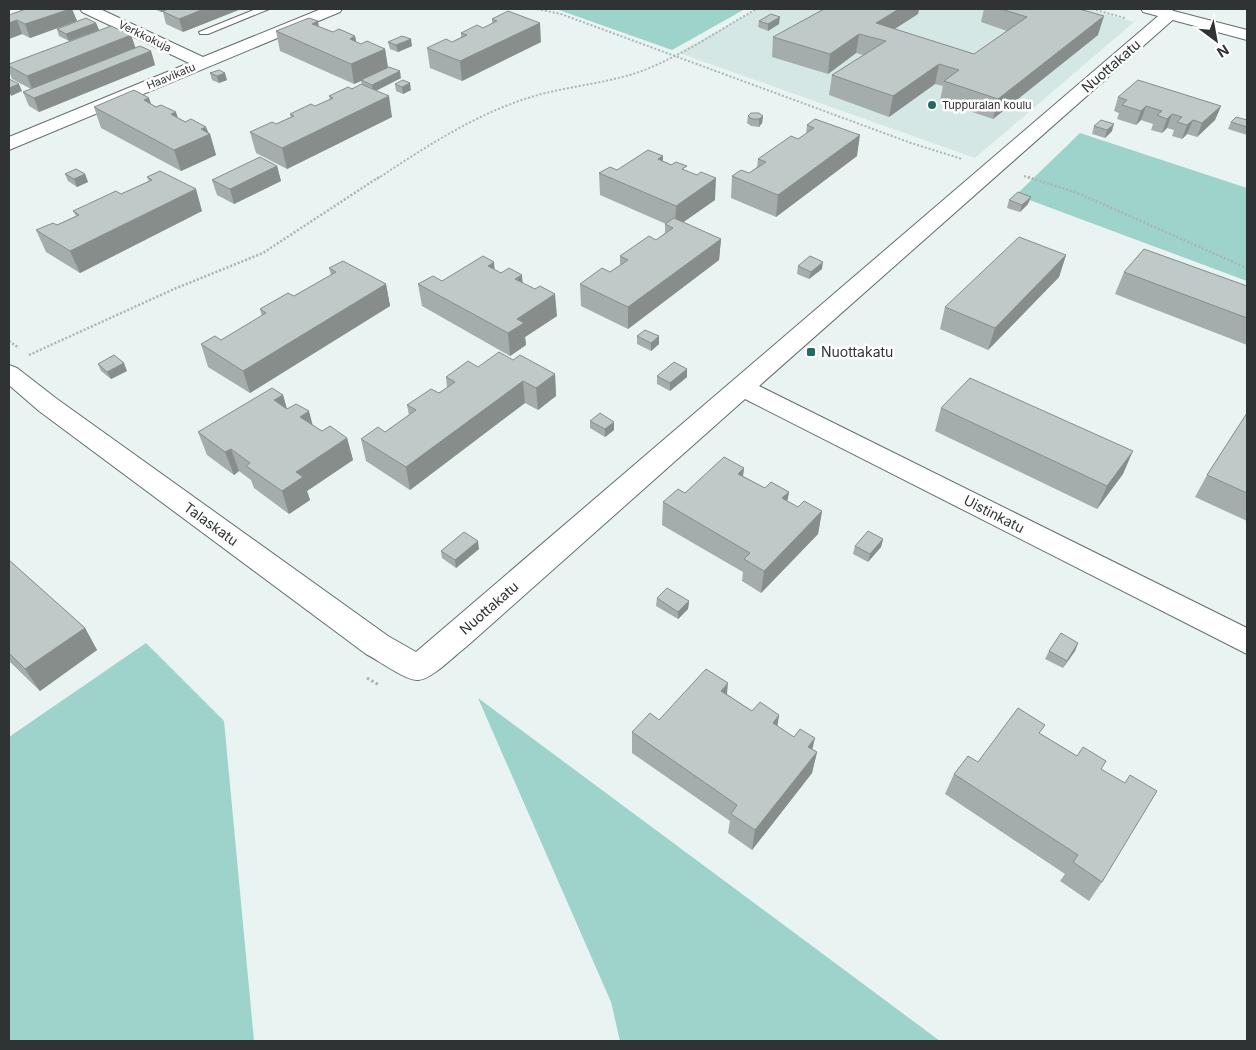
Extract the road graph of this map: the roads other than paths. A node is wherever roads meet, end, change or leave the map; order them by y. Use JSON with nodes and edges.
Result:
{"nodes":[{"id":1,"x":88,"y":9,"type":"edge"},
{"id":2,"x":264,"y":9,"type":"edge"},
{"id":3,"x":334,"y":9,"type":"edge"},
{"id":4,"x":1160,"y":12,"type":"edge"},
{"id":5,"x":204,"y":32,"type":"dead end"},
{"id":6,"x":1247,"y":35,"type":"edge"},
{"id":7,"x":202,"y":63,"type":"junction"},
{"id":8,"x":9,"y":144,"type":"edge"},
{"id":9,"x":9,"y":373,"type":"edge"},
{"id":10,"x":742,"y":386,"type":"junction"},
{"id":11,"x":1247,"y":642,"type":"edge"},
{"id":12,"x":418,"y":668,"type":"joint"}],
"edges":[{"from":1,"to":7,"type":"street","name":"Verkkokuja"},
{"from":2,"to":5,"type":"lane"},
{"from":3,"to":7,"type":"street","name":"Haavikatu"},
{"from":4,"to":6,"type":"street"},
{"from":4,"to":10,"type":"street","name":"Nuottakatu"},
{"from":7,"to":8,"type":"street","name":"Haavikatu"},
{"from":9,"to":12,"type":"street","name":"Talaskatu"},
{"from":10,"to":11,"type":"street","name":"Uistinkatu"},
{"from":10,"to":12,"type":"street","name":"Nuottakatu"}]}
